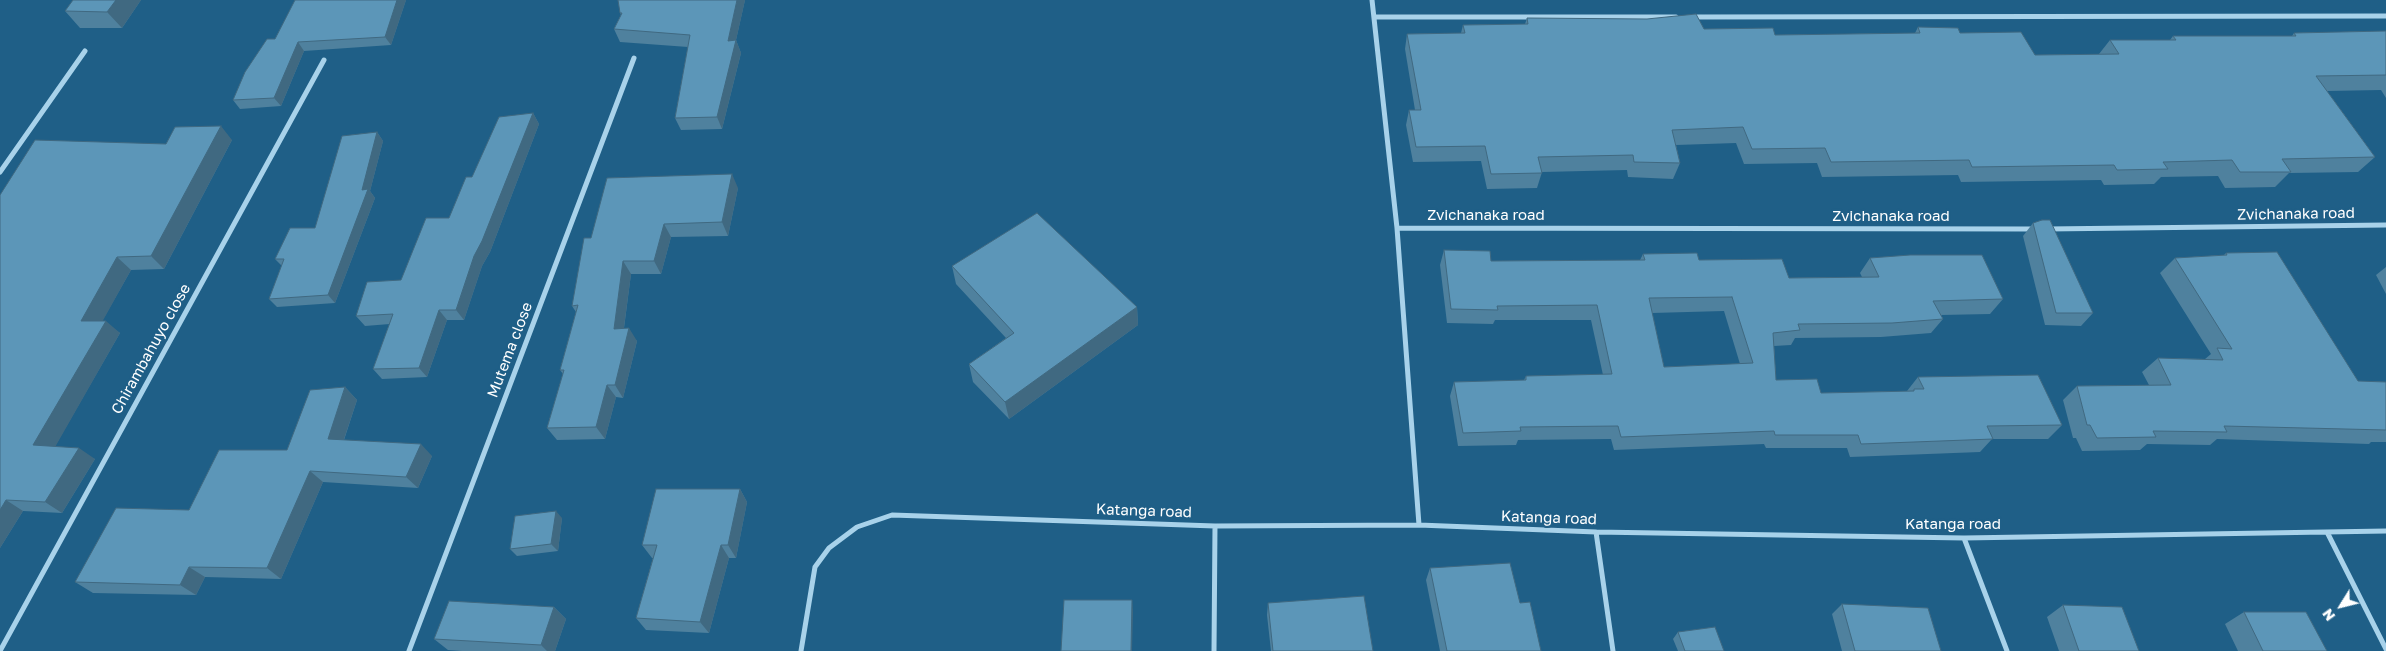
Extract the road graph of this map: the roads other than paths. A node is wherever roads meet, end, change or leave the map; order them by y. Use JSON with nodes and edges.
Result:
{"nodes":[{"id":1,"x":1372,"y":0,"type":"edge"},
{"id":2,"x":2386,"y":16,"type":"edge"},
{"id":3,"x":1374,"y":17,"type":"junction"},
{"id":4,"x":85,"y":51,"type":"dead end"},
{"id":5,"x":634,"y":58,"type":"dead end"},
{"id":6,"x":324,"y":60,"type":"dead end"},
{"id":7,"x":0,"y":172,"type":"edge"},
{"id":8,"x":2386,"y":225,"type":"edge"},
{"id":9,"x":1397,"y":228,"type":"junction"},
{"id":10,"x":1419,"y":525,"type":"junction"},
{"id":11,"x":1215,"y":526,"type":"junction"},
{"id":12,"x":2386,"y":531,"type":"edge"},
{"id":13,"x":1596,"y":532,"type":"junction"},
{"id":14,"x":2327,"y":532,"type":"junction"},
{"id":15,"x":1964,"y":538,"type":"junction"},
{"id":16,"x":2386,"y":649,"type":"edge"},
{"id":17,"x":0,"y":651,"type":"edge"},
{"id":18,"x":409,"y":651,"type":"edge"},
{"id":19,"x":801,"y":651,"type":"edge"},
{"id":20,"x":1214,"y":651,"type":"edge"},
{"id":21,"x":1613,"y":651,"type":"edge"},
{"id":22,"x":2006,"y":651,"type":"edge"}],
"edges":[{"from":1,"to":3,"type":"street"},
{"from":2,"to":3,"type":"street"},
{"from":3,"to":9,"type":"street"},
{"from":4,"to":7,"type":"street"},
{"from":5,"to":18,"type":"street","name":"Mutema close"},
{"from":6,"to":17,"type":"street","name":"Chirambahuyo close"},
{"from":8,"to":9,"type":"street","name":"Zvichanaka road"},
{"from":9,"to":10,"type":"street"},
{"from":10,"to":11,"type":"street","name":"Katanga road"},
{"from":10,"to":13,"type":"street","name":"Katanga road"},
{"from":11,"to":19,"type":"street","name":"Katanga road"},
{"from":11,"to":20,"type":"street"},
{"from":12,"to":14,"type":"street","name":"Katanga road"},
{"from":13,"to":15,"type":"street","name":"Katanga road"},
{"from":13,"to":21,"type":"street"},
{"from":14,"to":15,"type":"street","name":"Katanga road"},
{"from":14,"to":16,"type":"street"},
{"from":15,"to":22,"type":"street"}]}
